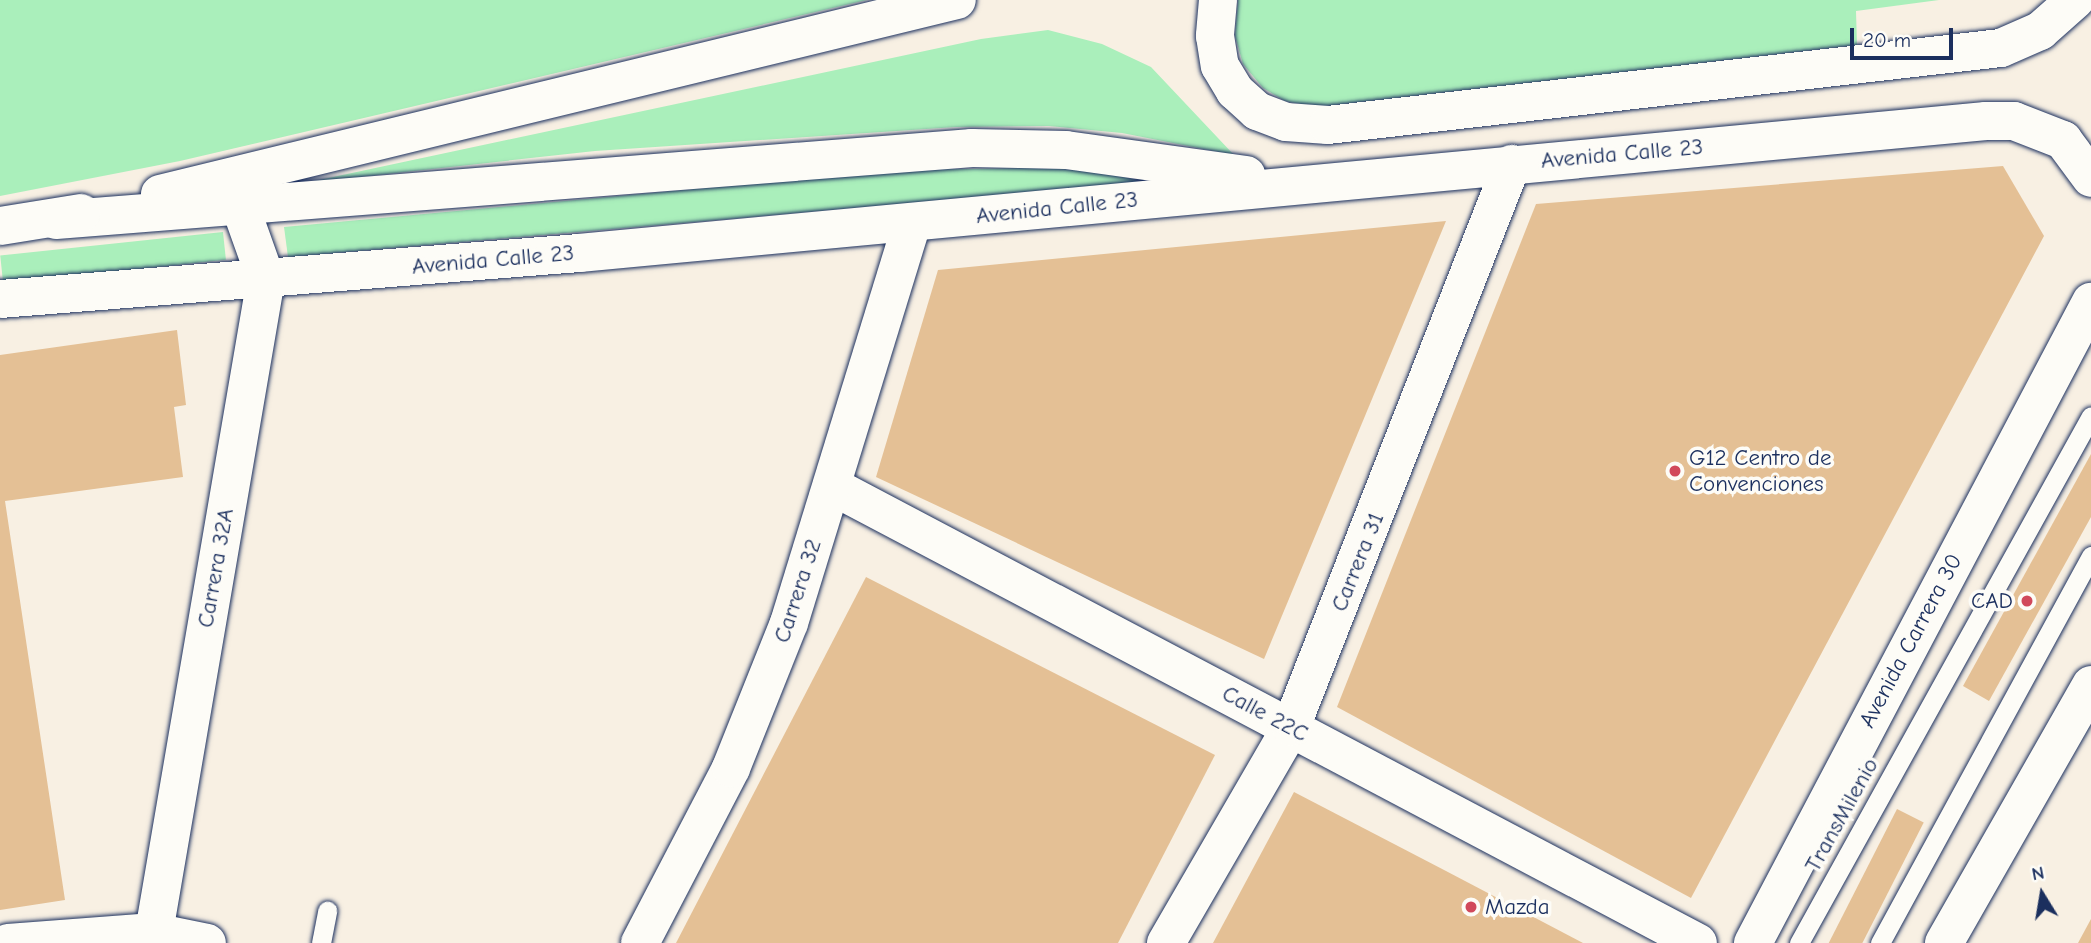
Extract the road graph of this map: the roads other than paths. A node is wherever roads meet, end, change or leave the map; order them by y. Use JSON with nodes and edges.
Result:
{"nodes":[{"id":1,"x":957,"y":0,"type":"edge"},
{"id":2,"x":1218,"y":0,"type":"edge"},
{"id":3,"x":2075,"y":0,"type":"edge"},
{"id":4,"x":1512,"y":164,"type":"junction"},
{"id":5,"x":2091,"y":178,"type":"edge"},
{"id":6,"x":1314,"y":183,"type":"junction"},
{"id":7,"x":240,"y":206,"type":"junction"},
{"id":8,"x":56,"y":219,"type":"junction"},
{"id":9,"x":912,"y":222,"type":"junction"},
{"id":10,"x":0,"y":226,"type":"edge"},
{"id":11,"x":2091,"y":275,"type":"edge"},
{"id":12,"x":266,"y":279,"type":"junction"},
{"id":13,"x":0,"y":299,"type":"edge"},
{"id":14,"x":2091,"y":302,"type":"edge"},
{"id":15,"x":2069,"y":338,"type":"junction"},
{"id":16,"x":2091,"y":416,"type":"edge"},
{"id":17,"x":832,"y":486,"type":"junction"},
{"id":18,"x":2091,"y":556,"type":"edge"},
{"id":19,"x":2091,"y":685,"type":"edge"},
{"id":20,"x":1290,"y":727,"type":"junction"},
{"id":21,"x":327,"y":911,"type":"dead end"},
{"id":22,"x":154,"y":933,"type":"junction"},
{"id":23,"x":8,"y":943,"type":"edge"},
{"id":24,"x":207,"y":943,"type":"edge"},
{"id":25,"x":321,"y":943,"type":"edge"},
{"id":26,"x":640,"y":943,"type":"edge"},
{"id":27,"x":1166,"y":943,"type":"edge"},
{"id":28,"x":1698,"y":943,"type":"edge"},
{"id":29,"x":1753,"y":943,"type":"edge"},
{"id":30,"x":1799,"y":943,"type":"edge"},
{"id":31,"x":1880,"y":943,"type":"edge"},
{"id":32,"x":1944,"y":943,"type":"edge"}],
"edges":[{"from":1,"to":8,"type":"main road"},
{"from":2,"to":3,"type":"main road"},
{"from":4,"to":5,"type":"main road","name":"Avenida Calle 23"},
{"from":4,"to":6,"type":"main road","name":"Avenida Calle 23"},
{"from":4,"to":20,"type":"main road","name":"Carrera 31"},
{"from":6,"to":7,"type":"main road"},
{"from":6,"to":9,"type":"main road","name":"Avenida Calle 23"},
{"from":7,"to":8,"type":"main road"},
{"from":7,"to":12,"type":"main road","name":"Carrera 32A"},
{"from":8,"to":10,"type":"main road"},
{"from":9,"to":12,"type":"main road","name":"Avenida Calle 23"},
{"from":9,"to":17,"type":"main road","name":"Carrera 32"},
{"from":11,"to":15,"type":"main road","name":"Avenida Carrera 30"},
{"from":12,"to":13,"type":"main road","name":"Avenida Calle 23"},
{"from":12,"to":22,"type":"main road","name":"Carrera 32A"},
{"from":14,"to":15,"type":"main road","name":"Avenida Carrera 30"},
{"from":15,"to":29,"type":"main road","name":"Avenida Carrera 30"},
{"from":16,"to":30,"type":"lane","name":"TransMilenio"},
{"from":17,"to":20,"type":"main road","name":"Calle 22C"},
{"from":17,"to":26,"type":"main road","name":"Carrera 32"},
{"from":18,"to":31,"type":"lane"},
{"from":19,"to":32,"type":"main road"},
{"from":20,"to":27,"type":"main road","name":"Carrera 31"},
{"from":20,"to":28,"type":"main road","name":"Calle 22C"},
{"from":21,"to":25,"type":"lane"},
{"from":22,"to":23,"type":"main road"},
{"from":22,"to":24,"type":"main road"}]}
